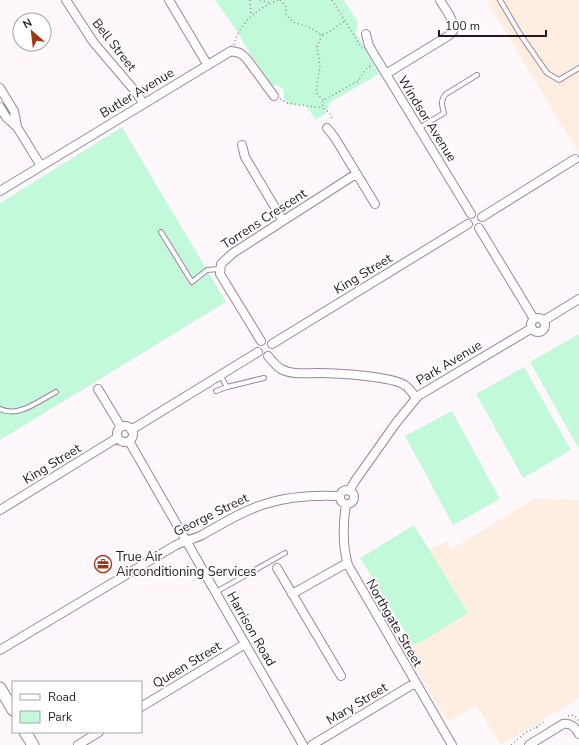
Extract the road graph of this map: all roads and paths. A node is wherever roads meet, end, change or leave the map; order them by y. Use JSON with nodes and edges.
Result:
{"nodes":[{"id":1,"x":66,"y":0,"type":"edge"},
{"id":2,"x":168,"y":0,"type":"edge"},
{"id":3,"x":250,"y":0,"type":"edge"},
{"id":4,"x":260,"y":0,"type":"edge"},
{"id":5,"x":279,"y":0,"type":"edge"},
{"id":6,"x":332,"y":0,"type":"edge"},
{"id":7,"x":440,"y":0,"type":"edge"},
{"id":8,"x":500,"y":0,"type":"edge"},
{"id":9,"x":270,"y":3,"type":"junction"},
{"id":10,"x":251,"y":15,"type":"junction"},
{"id":11,"x":345,"y":21,"type":"junction"},
{"id":12,"x":366,"y":34,"type":"dead end"},
{"id":13,"x":322,"y":35,"type":"junction"},
{"id":14,"x":234,"y":51,"type":"junction"},
{"id":15,"x":364,"y":52,"type":"dead end"},
{"id":16,"x":207,"y":64,"type":"junction"},
{"id":17,"x":372,"y":64,"type":"dead end"},
{"id":18,"x":579,"y":68,"type":"edge"},
{"id":19,"x":386,"y":74,"type":"junction"},
{"id":20,"x":477,"y":76,"type":"dead end"},
{"id":21,"x":0,"y":88,"type":"edge"},
{"id":22,"x":274,"y":96,"type":"dead end"},
{"id":23,"x":324,"y":100,"type":"junction"},
{"id":24,"x":285,"y":102,"type":"dead end"},
{"id":25,"x":143,"y":103,"type":"junction"},
{"id":26,"x":0,"y":108,"type":"edge"},
{"id":27,"x":323,"y":108,"type":"junction"},
{"id":28,"x":332,"y":118,"type":"dead end"},
{"id":29,"x":17,"y":127,"type":"junction"},
{"id":30,"x":327,"y":128,"type":"dead end"},
{"id":31,"x":419,"y":128,"type":"junction"},
{"id":32,"x":242,"y":145,"type":"dead end"},
{"id":33,"x":575,"y":159,"type":"dead end"},
{"id":34,"x":41,"y":166,"type":"junction"},
{"id":35,"x":356,"y":174,"type":"junction"},
{"id":36,"x":0,"y":191,"type":"edge"},
{"id":37,"x":375,"y":204,"type":"dead end"},
{"id":38,"x":471,"y":214,"type":"junction"},
{"id":39,"x":482,"y":217,"type":"junction"},
{"id":40,"x":283,"y":221,"type":"junction"},
{"id":41,"x":468,"y":224,"type":"junction"},
{"id":42,"x":479,"y":228,"type":"junction"},
{"id":43,"x":161,"y":232,"type":"dead end"},
{"id":44,"x":219,"y":269,"type":"junction"},
{"id":45,"x":579,"y":299,"type":"edge"},
{"id":46,"x":534,"y":319,"type":"junction"},
{"id":47,"x":543,"y":321,"type":"junction"},
{"id":48,"x":532,"y":328,"type":"junction"},
{"id":49,"x":261,"y":341,"type":"junction"},
{"id":50,"x":272,"y":344,"type":"junction"},
{"id":51,"x":258,"y":352,"type":"junction"},
{"id":52,"x":268,"y":356,"type":"junction"},
{"id":53,"x":220,"y":375,"type":"junction"},
{"id":54,"x":264,"y":378,"type":"dead end"},
{"id":55,"x":227,"y":387,"type":"junction"},
{"id":56,"x":98,"y":389,"type":"dead end"},
{"id":57,"x":216,"y":391,"type":"dead end"},
{"id":58,"x":56,"y":392,"type":"dead end"},
{"id":59,"x":416,"y":398,"type":"junction"},
{"id":60,"x":0,"y":409,"type":"edge"},
{"id":61,"x":121,"y":427,"type":"junction"},
{"id":62,"x":131,"y":430,"type":"junction"},
{"id":63,"x":117,"y":438,"type":"junction"},
{"id":64,"x":129,"y":441,"type":"junction"},
{"id":65,"x":350,"y":491,"type":"junction"},
{"id":66,"x":340,"y":496,"type":"junction"},
{"id":67,"x":346,"y":504,"type":"junction"},
{"id":68,"x":0,"y":510,"type":"edge"},
{"id":69,"x":186,"y":540,"type":"junction"},
{"id":70,"x":285,"y":553,"type":"dead end"},
{"id":71,"x":348,"y":563,"type":"junction"},
{"id":72,"x":278,"y":568,"type":"dead end"},
{"id":73,"x":216,"y":592,"type":"junction"},
{"id":74,"x":292,"y":594,"type":"junction"},
{"id":75,"x":245,"y":644,"type":"junction"},
{"id":76,"x":0,"y":650,"type":"edge"},
{"id":77,"x":341,"y":676,"type":"dead end"},
{"id":78,"x":415,"y":683,"type":"junction"},
{"id":79,"x":0,"y":688,"type":"edge"},
{"id":80,"x":142,"y":706,"type":"edge"},
{"id":81,"x":12,"y":708,"type":"edge"},
{"id":82,"x":545,"y":722,"type":"dead end"},
{"id":83,"x":536,"y":727,"type":"dead end"},
{"id":84,"x":26,"y":733,"type":"edge"},
{"id":85,"x":97,"y":733,"type":"edge"},
{"id":86,"x":579,"y":734,"type":"edge"},
{"id":87,"x":33,"y":745,"type":"edge"},
{"id":88,"x":78,"y":745,"type":"edge"},
{"id":89,"x":304,"y":745,"type":"edge"},
{"id":90,"x":312,"y":745,"type":"edge"},
{"id":91,"x":452,"y":745,"type":"edge"},
{"id":92,"x":529,"y":745,"type":"edge"}],
"edges":[{"from":1,"to":25,"type":"street","name":"Bell Street"},
{"from":2,"to":16,"type":"street"},
{"from":3,"to":10,"type":"path"},
{"from":4,"to":9,"type":"path"},
{"from":5,"to":9,"type":"path"},
{"from":5,"to":13,"type":"path"},
{"from":6,"to":11,"type":"path"},
{"from":7,"to":19,"type":"street"},
{"from":8,"to":18,"type":"lane"},
{"from":9,"to":10,"type":"path"},
{"from":10,"to":14,"type":"path"},
{"from":11,"to":13,"type":"path"},
{"from":11,"to":15,"type":"path"},
{"from":12,"to":19,"type":"street","name":"Windsor Avenue"},
{"from":13,"to":23,"type":"path"},
{"from":14,"to":16,"type":"street","name":"Butler Avenue"},
{"from":14,"to":22,"type":"street"},
{"from":16,"to":25,"type":"street","name":"Butler Avenue"},
{"from":17,"to":23,"type":"path"},
{"from":19,"to":31,"type":"street","name":"Windsor Avenue"},
{"from":20,"to":31,"type":"lane"},
{"from":21,"to":29,"type":"street"},
{"from":23,"to":27,"type":"path"},
{"from":24,"to":27,"type":"path"},
{"from":25,"to":34,"type":"street","name":"Butler Avenue"},
{"from":26,"to":29,"type":"street"},
{"from":27,"to":28,"type":"path"},
{"from":29,"to":34,"type":"street"},
{"from":30,"to":35,"type":"street"},
{"from":31,"to":38,"type":"street","name":"Windsor Avenue"},
{"from":32,"to":40,"type":"street"},
{"from":33,"to":39,"type":"street"},
{"from":34,"to":36,"type":"street","name":"Butler Avenue"},
{"from":35,"to":37,"type":"street"},
{"from":35,"to":40,"type":"street","name":"Torrens Crescent"},
{"from":38,"to":39,"type":"street"},
{"from":38,"to":41,"type":"street"},
{"from":39,"to":42,"type":"street"},
{"from":40,"to":44,"type":"street","name":"Torrens Crescent"},
{"from":41,"to":42,"type":"street"},
{"from":41,"to":50,"type":"street","name":"King Street"},
{"from":42,"to":46,"type":"street"},
{"from":43,"to":44,"type":"lane"},
{"from":44,"to":49,"type":"street","name":"Torrens Crescent"},
{"from":45,"to":47,"type":"street"},
{"from":46,"to":47,"type":"street"},
{"from":46,"to":48,"type":"street"},
{"from":47,"to":48,"type":"street"},
{"from":48,"to":59,"type":"street","name":"Park Avenue"},
{"from":49,"to":50,"type":"street"},
{"from":49,"to":51,"type":"street"},
{"from":50,"to":52,"type":"street"},
{"from":51,"to":52,"type":"street"},
{"from":51,"to":53,"type":"street"},
{"from":52,"to":59,"type":"street"},
{"from":53,"to":55,"type":"lane"},
{"from":53,"to":62,"type":"street"},
{"from":54,"to":55,"type":"lane"},
{"from":55,"to":57,"type":"lane"},
{"from":56,"to":61,"type":"street"},
{"from":58,"to":60,"type":"lane"},
{"from":59,"to":65,"type":"street","name":"Park Avenue"},
{"from":61,"to":62,"type":"street"},
{"from":61,"to":63,"type":"street"},
{"from":62,"to":64,"type":"street"},
{"from":63,"to":64,"type":"street"},
{"from":63,"to":68,"type":"street","name":"King Street"},
{"from":64,"to":69,"type":"street","name":"Harrison Road"},
{"from":65,"to":66,"type":"street"},
{"from":65,"to":67,"type":"street"},
{"from":66,"to":67,"type":"street"},
{"from":66,"to":69,"type":"street","name":"George Street"},
{"from":67,"to":71,"type":"street","name":"Northgate Street"},
{"from":69,"to":73,"type":"street","name":"Harrison Road"},
{"from":69,"to":76,"type":"street","name":"George Street"},
{"from":70,"to":73,"type":"lane"},
{"from":71,"to":74,"type":"street"},
{"from":71,"to":78,"type":"street","name":"Northgate Street"},
{"from":72,"to":74,"type":"street"},
{"from":73,"to":75,"type":"street","name":"Harrison Road"},
{"from":74,"to":77,"type":"street"},
{"from":75,"to":80,"type":"street","name":"Queen Street"},
{"from":75,"to":89,"type":"street","name":"Harrison Road"},
{"from":78,"to":90,"type":"street","name":"Mary Street"},
{"from":78,"to":91,"type":"street","name":"Northgate Street"},
{"from":79,"to":81,"type":"main road"},
{"from":82,"to":83,"type":"path"},
{"from":84,"to":87,"type":"main road"},
{"from":85,"to":88,"type":"street"},
{"from":86,"to":92,"type":"street"}]}
